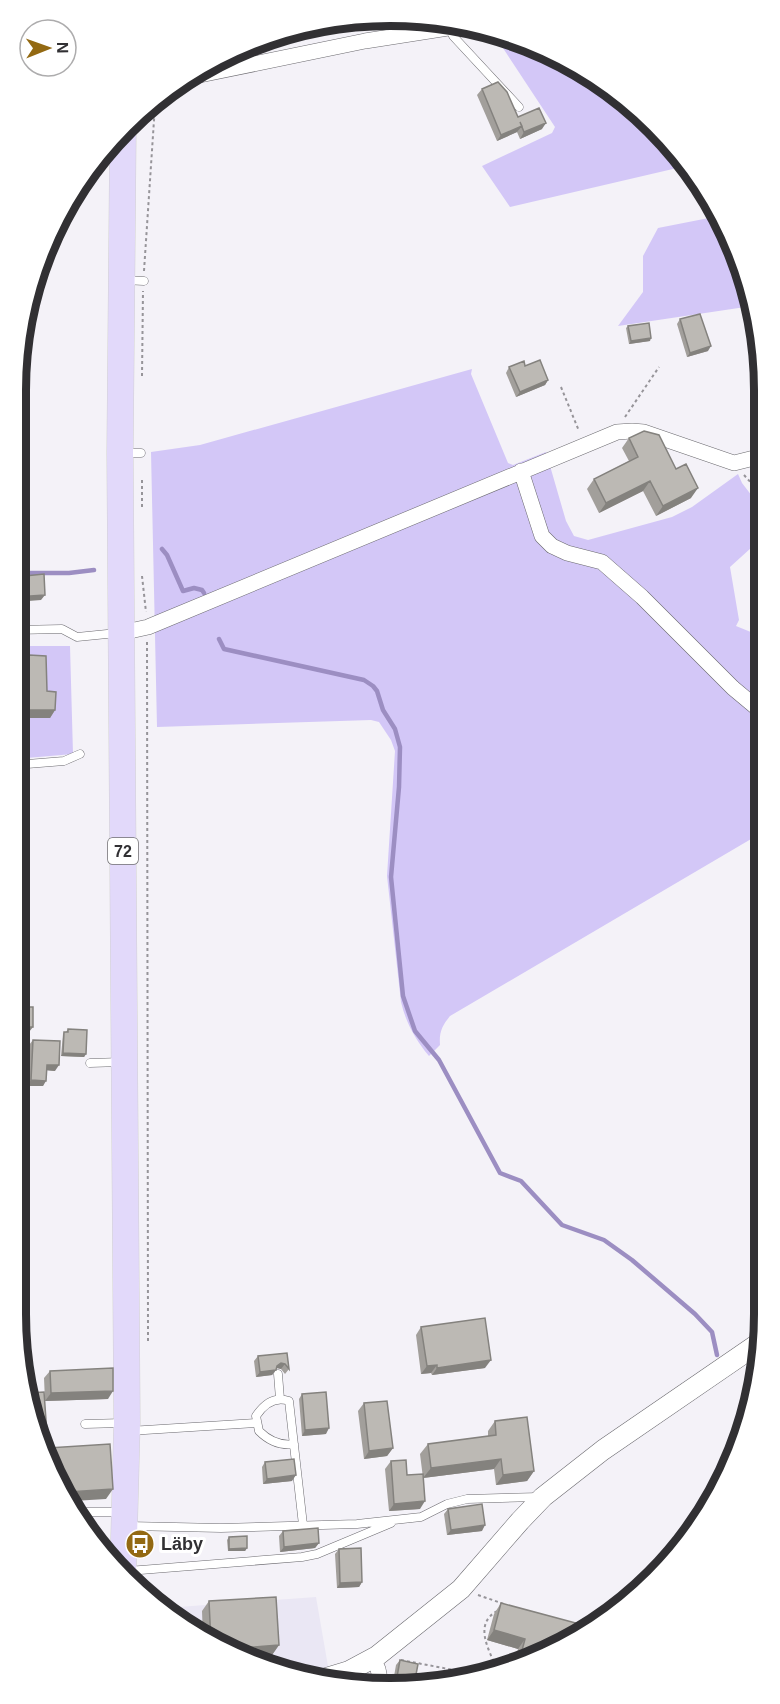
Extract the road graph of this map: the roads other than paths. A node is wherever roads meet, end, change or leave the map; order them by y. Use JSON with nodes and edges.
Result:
{"nodes":[{"id":1,"x":437,"y":29,"type":"edge"},
{"id":2,"x":451,"y":31,"type":"edge"},
{"id":3,"x":210,"y":73,"type":"edge"},
{"id":4,"x":519,"y":107,"type":"dead end"},
{"id":5,"x":124,"y":141,"type":"edge"},
{"id":6,"x":754,"y":458,"type":"edge"},
{"id":7,"x":521,"y":471,"type":"junction"},
{"id":8,"x":26,"y":630,"type":"edge"},
{"id":9,"x":121,"y":633,"type":"junction"},
{"id":10,"x":754,"y":706,"type":"edge"},
{"id":11,"x":80,"y":754,"type":"dead end"},
{"id":12,"x":26,"y":764,"type":"edge"},
{"id":13,"x":125,"y":1062,"type":"junction"},
{"id":14,"x":90,"y":1063,"type":"dead end"},
{"id":15,"x":753,"y":1347,"type":"edge"},
{"id":16,"x":278,"y":1374,"type":"edge"},
{"id":17,"x":280,"y":1399,"type":"junction"},
{"id":18,"x":256,"y":1423,"type":"junction"},
{"id":19,"x":85,"y":1424,"type":"dead end"},
{"id":20,"x":127,"y":1427,"type":"junction"},
{"id":21,"x":294,"y":1444,"type":"junction"},
{"id":22,"x":543,"y":1497,"type":"junction"},
{"id":23,"x":84,"y":1513,"type":"edge"},
{"id":24,"x":125,"y":1519,"type":"junction"},
{"id":25,"x":400,"y":1519,"type":"junction"},
{"id":26,"x":303,"y":1526,"type":"junction"},
{"id":27,"x":130,"y":1569,"type":"edge"},
{"id":28,"x":132,"y":1572,"type":"edge"},
{"id":29,"x":375,"y":1657,"type":"junction"},
{"id":30,"x":338,"y":1674,"type":"edge"},
{"id":31,"x":380,"y":1678,"type":"edge"}],
"edges":[{"from":1,"to":3,"type":"street"},
{"from":2,"to":4,"type":"lane"},
{"from":5,"to":9,"type":"main road","number":"72"},
{"from":6,"to":7,"type":"street"},
{"from":7,"to":9,"type":"street"},
{"from":7,"to":10,"type":"street"},
{"from":8,"to":9,"type":"lane"},
{"from":9,"to":13,"type":"main road","number":"72"},
{"from":11,"to":12,"type":"lane"},
{"from":13,"to":14,"type":"lane"},
{"from":13,"to":20,"type":"main road","number":"72"},
{"from":15,"to":22,"type":"street"},
{"from":16,"to":17,"type":"lane"},
{"from":17,"to":18,"type":"lane"},
{"from":17,"to":21,"type":"lane"},
{"from":18,"to":20,"type":"lane"},
{"from":18,"to":21,"type":"lane"},
{"from":19,"to":20,"type":"lane"},
{"from":20,"to":24,"type":"main road","number":"72"},
{"from":21,"to":26,"type":"lane"},
{"from":22,"to":25,"type":"lane"},
{"from":22,"to":29,"type":"street"},
{"from":23,"to":24,"type":"lane"},
{"from":24,"to":26,"type":"lane"},
{"from":24,"to":27,"type":"main road","number":"72"},
{"from":25,"to":26,"type":"lane"},
{"from":25,"to":28,"type":"lane"},
{"from":29,"to":30,"type":"street"},
{"from":29,"to":31,"type":"street"}]}
